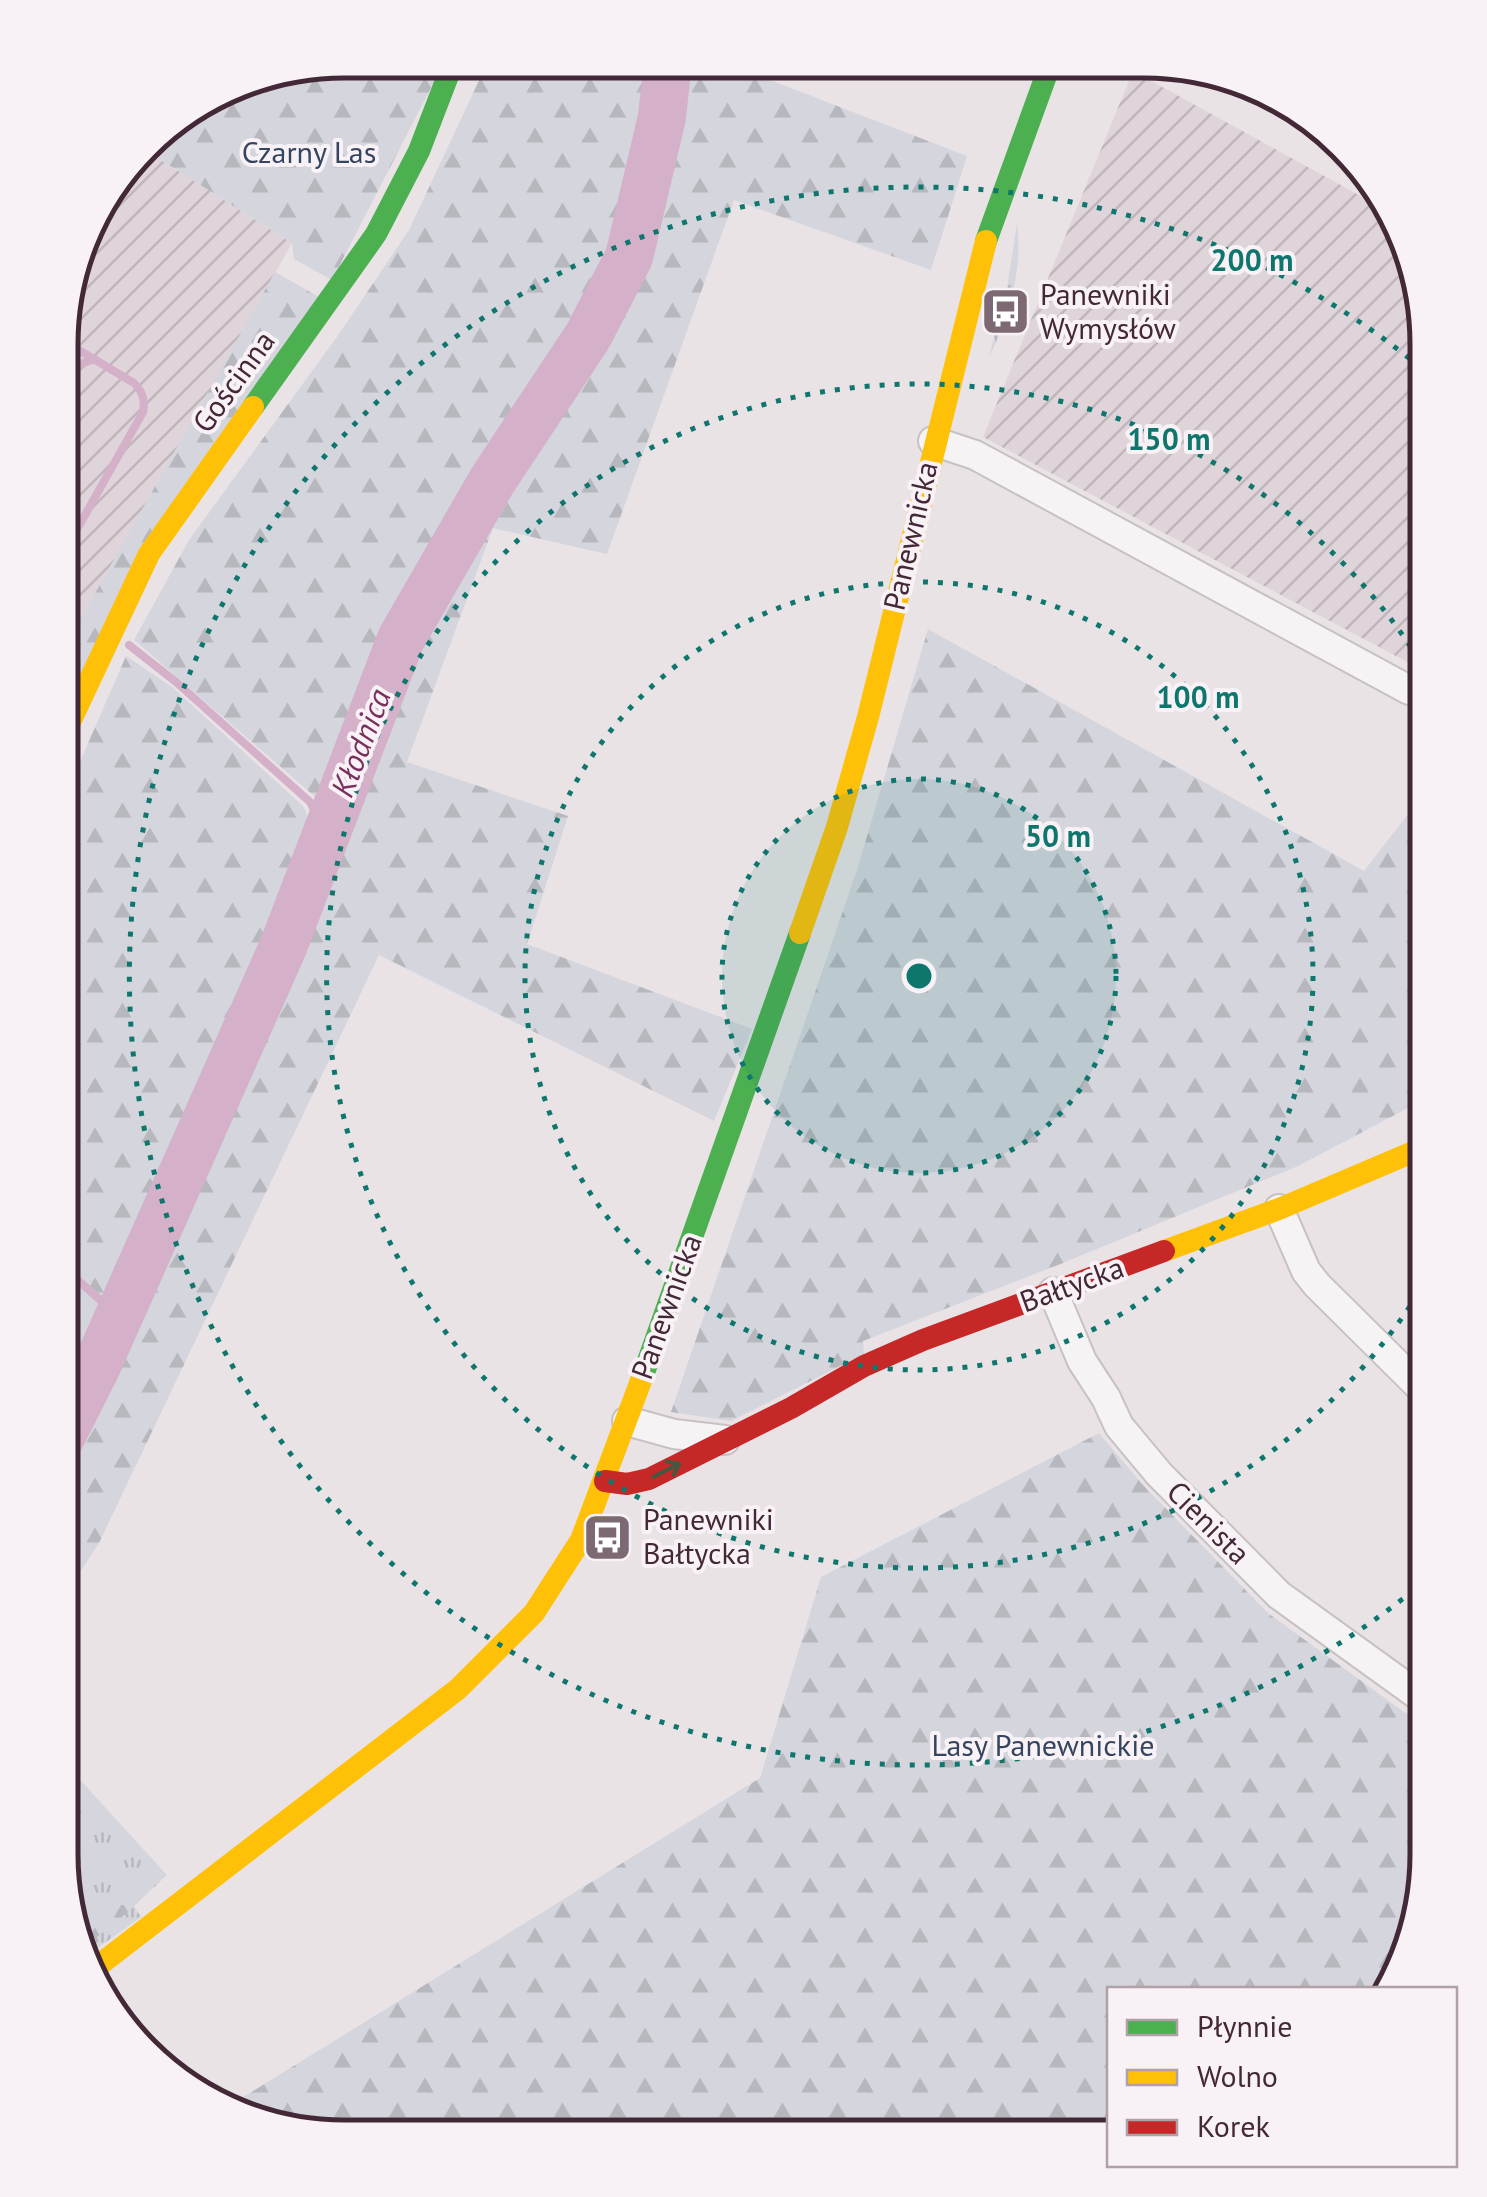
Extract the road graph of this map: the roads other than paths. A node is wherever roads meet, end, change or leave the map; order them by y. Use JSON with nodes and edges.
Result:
{"nodes":[{"id":1,"x":447,"y":78,"type":"edge"},
{"id":2,"x":1045,"y":78,"type":"edge"},
{"id":3,"x":933,"y":441,"type":"junction"},
{"id":4,"x":1409,"y":690,"type":"dead end"},
{"id":5,"x":78,"y":704,"type":"edge"},
{"id":6,"x":1409,"y":1153,"type":"edge"},
{"id":7,"x":1280,"y":1208,"type":"junction"},
{"id":8,"x":1053,"y":1292,"type":"junction"},
{"id":9,"x":1409,"y":1377,"type":"edge"},
{"id":10,"x":627,"y":1421,"type":"junction"},
{"id":11,"x":724,"y":1440,"type":"junction"},
{"id":12,"x":605,"y":1481,"type":"junction"},
{"id":13,"x":1409,"y":1689,"type":"edge"},
{"id":14,"x":102,"y":1963,"type":"edge"}],
"edges":[{"from":1,"to":5,"type":"street","name":"Gościnna"},
{"from":2,"to":3,"type":"street","name":"Panewnicka"},
{"from":3,"to":4,"type":"street","name":"Panewnicka"},
{"from":3,"to":10,"type":"street","name":"Panewnicka"},
{"from":6,"to":7,"type":"street","name":"Bałtycka"},
{"from":7,"to":8,"type":"street","name":"Bałtycka"},
{"from":7,"to":9,"type":"street"},
{"from":8,"to":11,"type":"street","name":"Bałtycka"},
{"from":8,"to":13,"type":"street","name":"Cienista"},
{"from":10,"to":11,"type":"street"},
{"from":10,"to":12,"type":"street","name":"Panewnicka"},
{"from":12,"to":11,"type":"street","name":"Bałtycka","one_way":true},
{"from":12,"to":14,"type":"street","name":"Panewnicka"}]}
